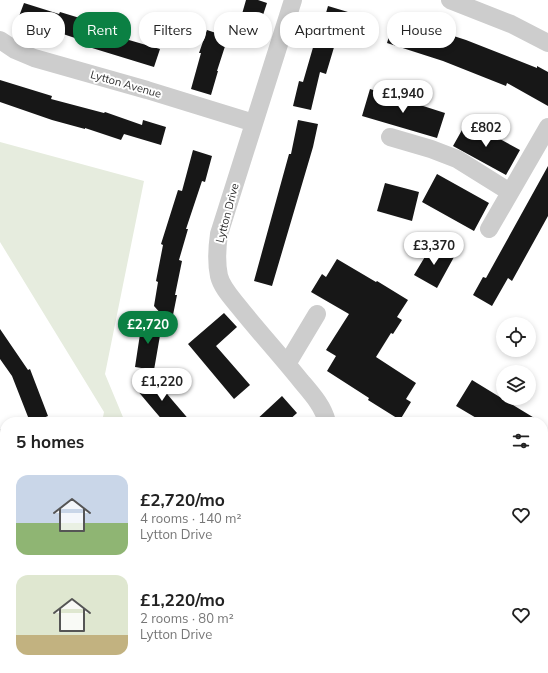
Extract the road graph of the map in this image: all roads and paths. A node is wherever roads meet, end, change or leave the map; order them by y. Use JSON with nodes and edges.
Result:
{"nodes":[{"id":1,"x":293,"y":0,"type":"edge"},
{"id":2,"x":450,"y":0,"type":"edge"},
{"id":3,"x":0,"y":40,"type":"edge"},
{"id":4,"x":548,"y":43,"type":"edge"},
{"id":5,"x":254,"y":123,"type":"junction"},
{"id":6,"x":548,"y":127,"type":"edge"},
{"id":7,"x":390,"y":137,"type":"dead end"},
{"id":8,"x":510,"y":192,"type":"junction"},
{"id":9,"x":489,"y":229,"type":"dead end"},
{"id":10,"x":318,"y":314,"type":"dead end"},
{"id":11,"x":287,"y":364,"type":"junction"},
{"id":12,"x":325,"y":417,"type":"edge"}],
"edges":[{"from":1,"to":5,"type":"street","name":"Lytton Drive"},
{"from":2,"to":4,"type":"street"},
{"from":3,"to":5,"type":"street","name":"Lytton Avenue"},
{"from":5,"to":11,"type":"street","name":"Lytton Drive"},
{"from":6,"to":8,"type":"street"},
{"from":7,"to":8,"type":"street"},
{"from":8,"to":9,"type":"street"},
{"from":10,"to":11,"type":"street"},
{"from":11,"to":12,"type":"street","name":"Lytton Drive"}]}
